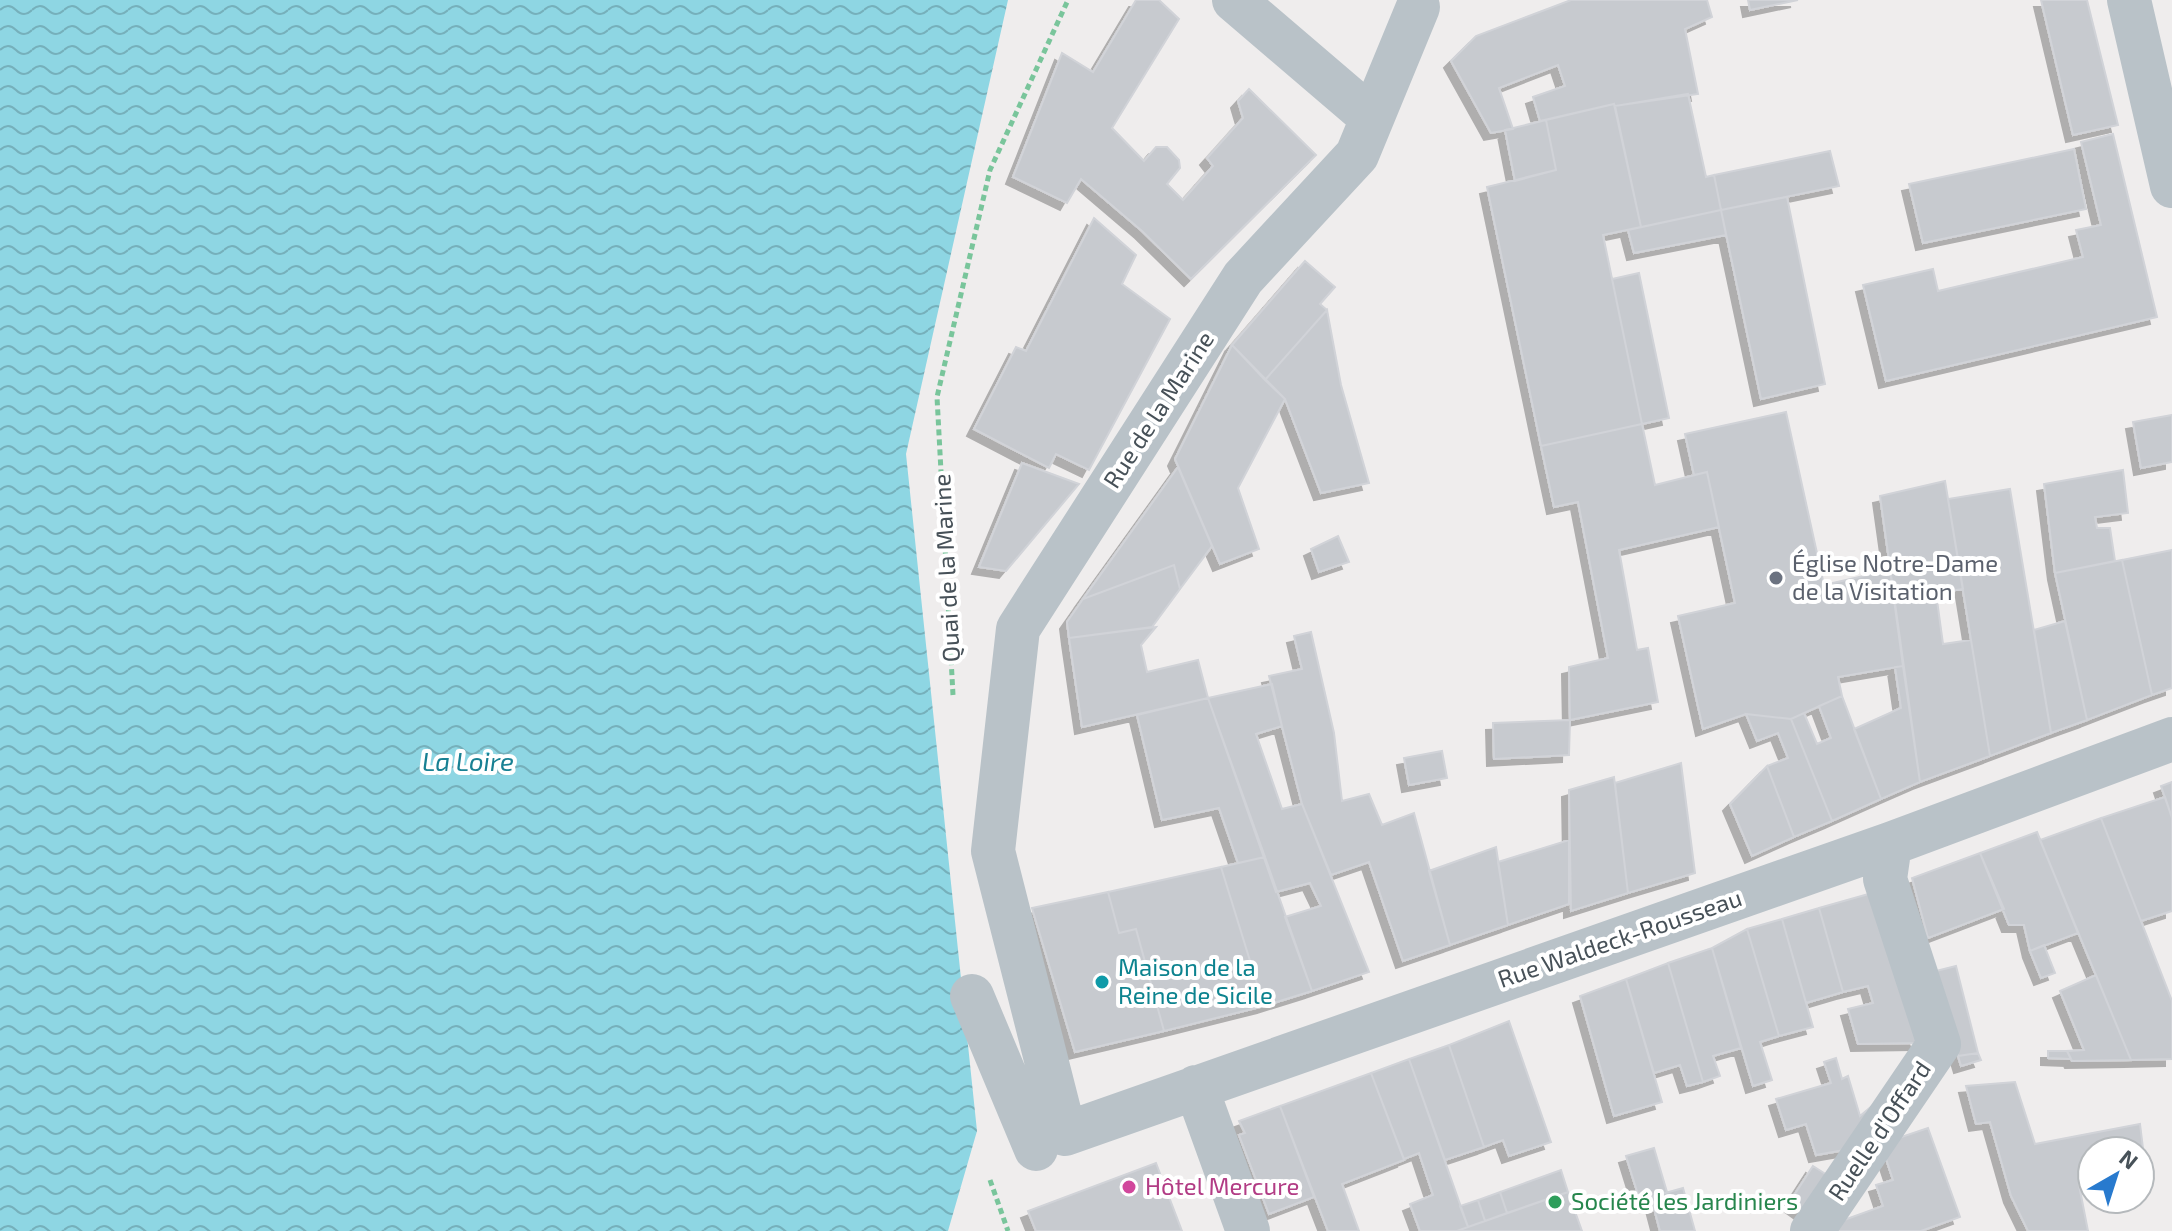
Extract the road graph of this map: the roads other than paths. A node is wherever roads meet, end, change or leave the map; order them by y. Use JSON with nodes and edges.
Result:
{"nodes":[{"id":1,"x":1234,"y":0,"type":"edge"},
{"id":2,"x":2129,"y":0,"type":"edge"},
{"id":3,"x":1421,"y":2,"type":"edge"},
{"id":4,"x":1372,"y":118,"type":"junction"},
{"id":5,"x":2172,"y":186,"type":"edge"},
{"id":6,"x":2172,"y":739,"type":"edge"},
{"id":7,"x":1890,"y":844,"type":"junction"},
{"id":8,"x":972,"y":996,"type":"dead end"},
{"id":9,"x":1196,"y":1087,"type":"junction"},
{"id":10,"x":1051,"y":1141,"type":"junction"},
{"id":11,"x":1248,"y":1231,"type":"edge"},
{"id":12,"x":1812,"y":1231,"type":"edge"}],
"edges":[{"from":1,"to":4,"type":"street"},
{"from":2,"to":5,"type":"street"},
{"from":3,"to":4,"type":"street","name":"Rue de la Marine"},
{"from":4,"to":10,"type":"street","name":"Rue de la Marine"},
{"from":6,"to":7,"type":"street","name":"Rue Waldeck-Rousseau"},
{"from":7,"to":9,"type":"street","name":"Rue Waldeck-Rousseau"},
{"from":7,"to":12,"type":"street","name":"Ruelle d'Offard"},
{"from":8,"to":10,"type":"street"},
{"from":9,"to":10,"type":"street","name":"Rue Waldeck-Rousseau"},
{"from":9,"to":11,"type":"street"}]}
